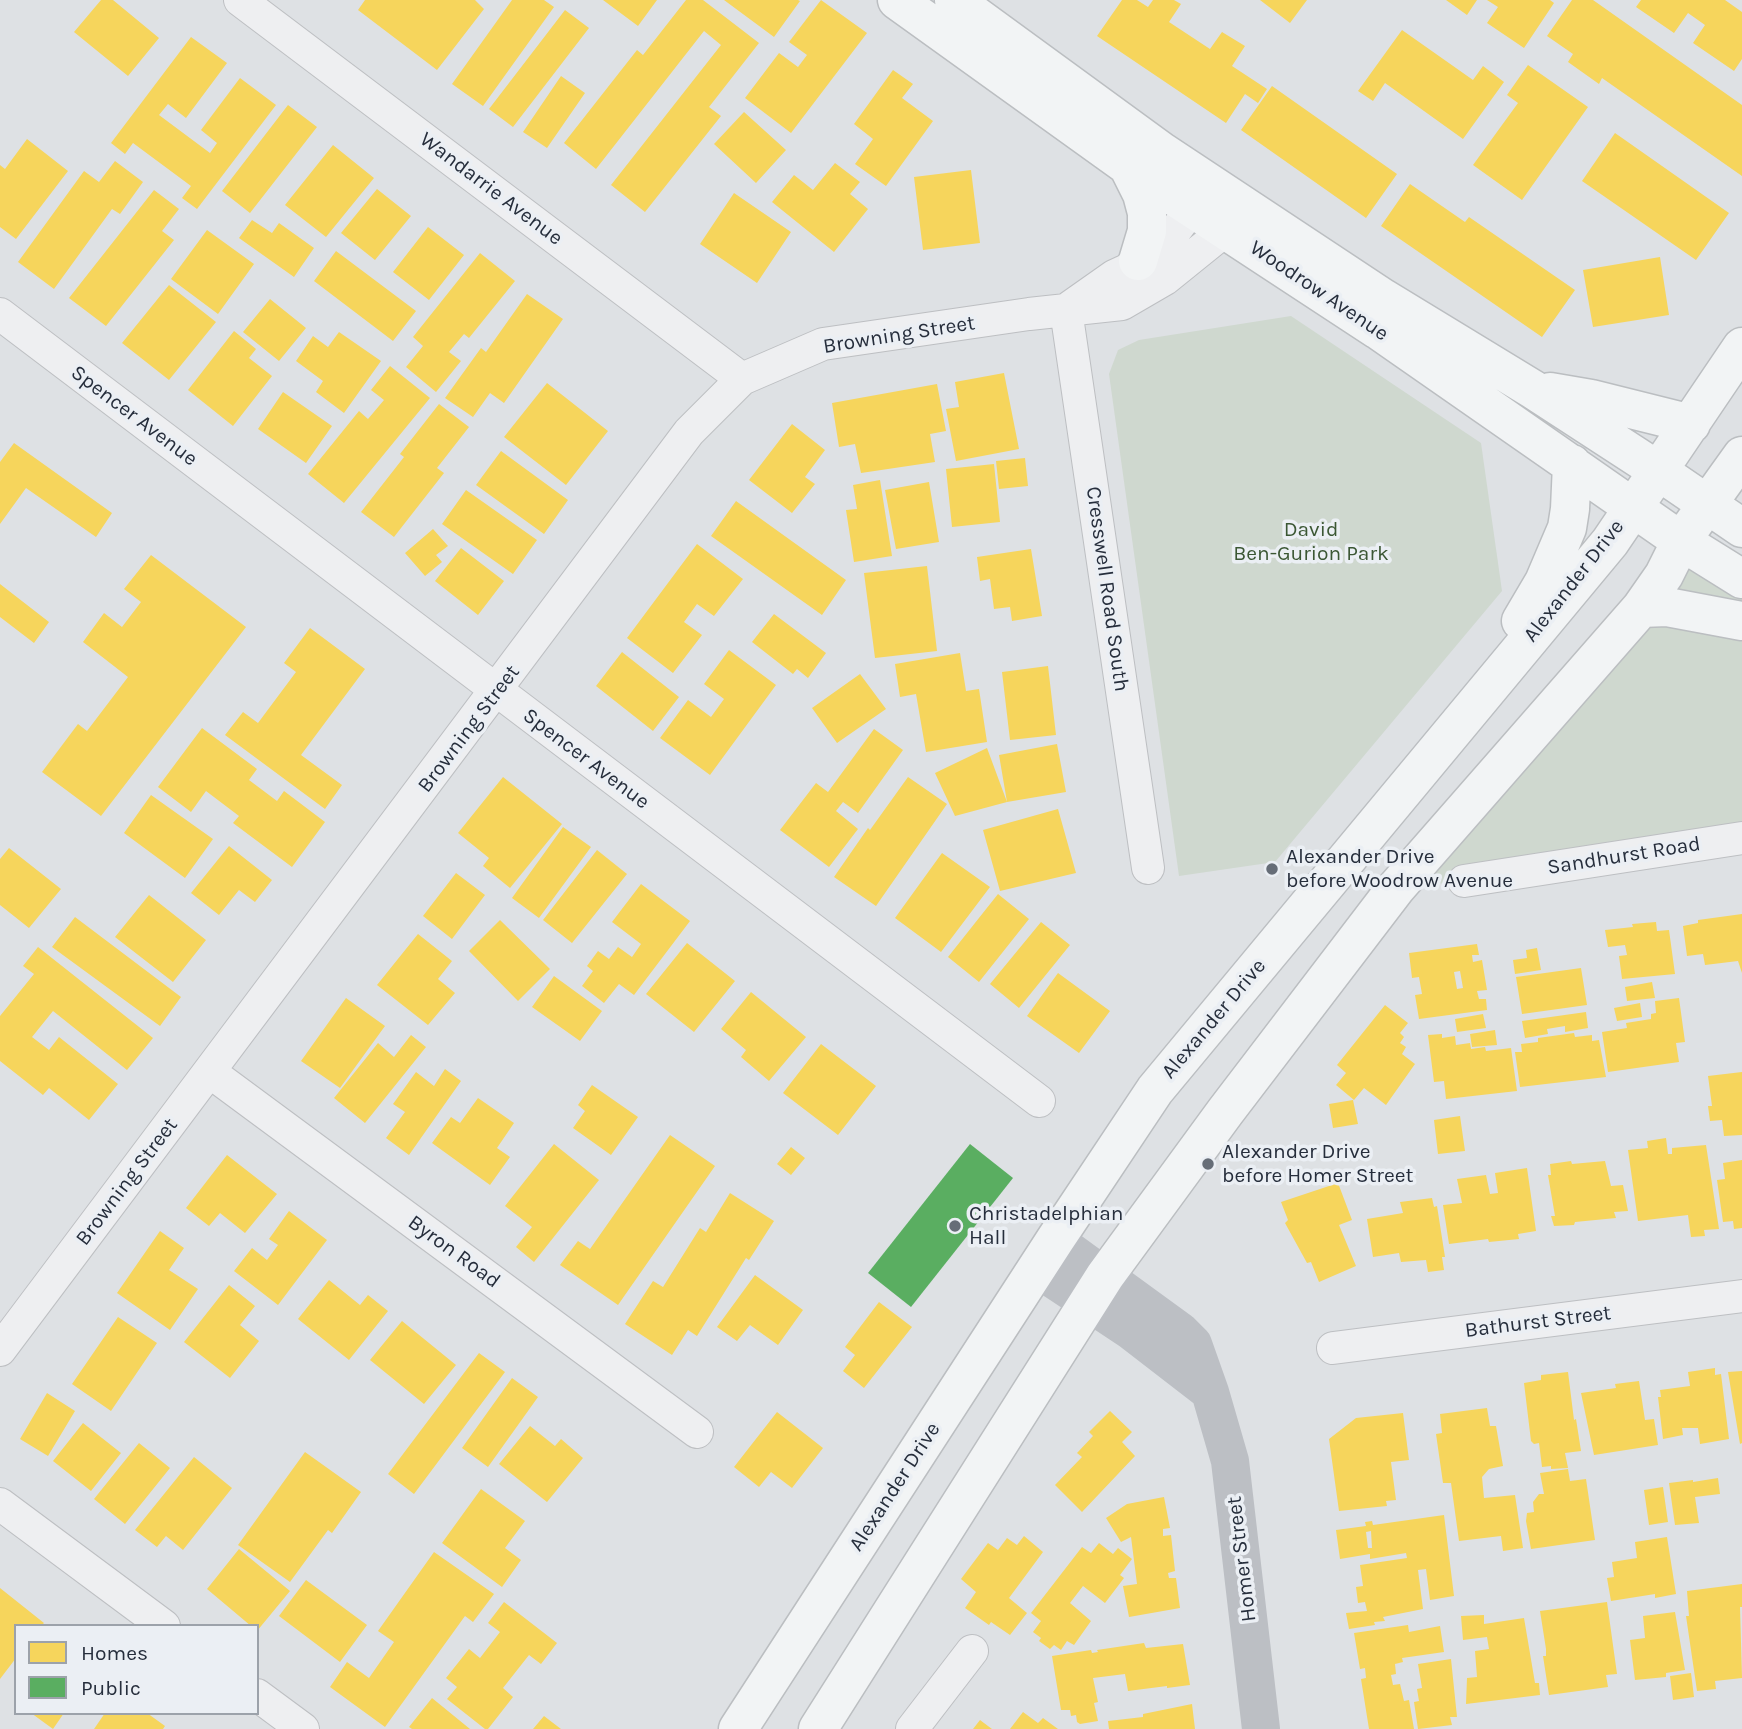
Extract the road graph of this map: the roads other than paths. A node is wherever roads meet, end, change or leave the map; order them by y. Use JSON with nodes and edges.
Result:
{"nodes":[{"id":1,"x":240,"y":0,"type":"edge"},
{"id":2,"x":925,"y":5,"type":"edge"},
{"id":3,"x":999,"y":17,"type":"edge"},
{"id":4,"x":1128,"y":166,"type":"junction"},
{"id":5,"x":1202,"y":196,"type":"junction"},
{"id":6,"x":1239,"y":220,"type":"junction"},
{"id":7,"x":1138,"y":261,"type":"junction"},
{"id":8,"x":1066,"y":310,"type":"junction"},
{"id":9,"x":0,"y":314,"type":"edge"},
{"id":10,"x":1742,"y":347,"type":"edge"},
{"id":11,"x":742,"y":379,"type":"junction"},
{"id":12,"x":1534,"y":390,"type":"junction"},
{"id":13,"x":1690,"y":424,"type":"junction"},
{"id":14,"x":1742,"y":456,"type":"edge"},
{"id":15,"x":1572,"y":464,"type":"junction"},
{"id":16,"x":1657,"y":470,"type":"junction"},
{"id":17,"x":1708,"y":505,"type":"junction"},
{"id":18,"x":1633,"y":506,"type":"junction"},
{"id":19,"x":1742,"y":528,"type":"edge"},
{"id":20,"x":1681,"y":541,"type":"junction"},
{"id":21,"x":1742,"y":579,"type":"edge"},
{"id":22,"x":1641,"y":608,"type":"junction"},
{"id":23,"x":1742,"y":621,"type":"edge"},
{"id":24,"x":1506,"y":666,"type":"junction"},
{"id":25,"x":497,"y":691,"type":"junction"},
{"id":26,"x":1742,"y":838,"type":"edge"},
{"id":27,"x":1148,"y":868,"type":"dead end"},
{"id":28,"x":1464,"y":881,"type":"dead end"},
{"id":29,"x":210,"y":1072,"type":"junction"},
{"id":30,"x":1039,"y":1101,"type":"dead end"},
{"id":31,"x":1045,"y":1254,"type":"junction"},
{"id":32,"x":1096,"y":1290,"type":"junction"},
{"id":33,"x":1742,"y":1296,"type":"edge"},
{"id":34,"x":1334,"y":1348,"type":"dead end"},
{"id":35,"x":0,"y":1350,"type":"edge"},
{"id":36,"x":697,"y":1432,"type":"dead end"},
{"id":37,"x":0,"y":1504,"type":"edge"},
{"id":38,"x":161,"y":1624,"type":"edge"},
{"id":39,"x":972,"y":1651,"type":"dead end"},
{"id":40,"x":259,"y":1696,"type":"edge"},
{"id":41,"x":303,"y":1729,"type":"edge"},
{"id":42,"x":738,"y":1729,"type":"edge"},
{"id":43,"x":818,"y":1729,"type":"edge"},
{"id":44,"x":912,"y":1729,"type":"edge"},
{"id":45,"x":1261,"y":1729,"type":"edge"}],
"edges":[{"from":1,"to":11,"type":"street","name":"Wandarrie Avenue"},
{"from":2,"to":3,"type":"main road","name":"Woodrow Avenue"},
{"from":2,"to":4,"type":"main road","name":"Woodrow Avenue"},
{"from":3,"to":5,"type":"main road","name":"Woodrow Avenue"},
{"from":4,"to":5,"type":"main road","name":"Woodrow Avenue"},
{"from":4,"to":7,"type":"main road"},
{"from":5,"to":6,"type":"main road","name":"Woodrow Avenue"},
{"from":5,"to":7,"type":"street","name":"Browning Street"},
{"from":6,"to":8,"type":"street","name":"Browning Street"},
{"from":6,"to":12,"type":"main road","name":"Woodrow Avenue"},
{"from":6,"to":15,"type":"main road","name":"Woodrow Avenue"},
{"from":7,"to":8,"type":"street","name":"Browning Street"},
{"from":8,"to":11,"type":"street","name":"Browning Street"},
{"from":8,"to":27,"type":"street","name":"Cresswell Road South"},
{"from":9,"to":25,"type":"street","name":"Spencer Avenue"},
{"from":10,"to":13,"type":"main road","name":"Alexander Drive"},
{"from":11,"to":25,"type":"street","name":"Browning Street"},
{"from":12,"to":13,"type":"main road"},
{"from":12,"to":16,"type":"main road","name":"Woodrow Avenue"},
{"from":13,"to":16,"type":"main road","name":"Alexander Drive"},
{"from":14,"to":17,"type":"main road"},
{"from":15,"to":18,"type":"main road","name":"Woodrow Avenue"},
{"from":15,"to":24,"type":"main road"},
{"from":16,"to":17,"type":"main road","name":"Woodrow Avenue"},
{"from":16,"to":18,"type":"main road","name":"Alexander Drive"},
{"from":17,"to":19,"type":"main road","name":"Woodrow Avenue"},
{"from":17,"to":20,"type":"main road"},
{"from":18,"to":20,"type":"main road","name":"Woodrow Avenue"},
{"from":18,"to":24,"type":"main road","name":"Alexander Drive"},
{"from":20,"to":21,"type":"main road","name":"Woodrow Avenue"},
{"from":20,"to":22,"type":"main road"},
{"from":22,"to":23,"type":"main road"},
{"from":22,"to":32,"type":"main road"},
{"from":24,"to":31,"type":"main road","name":"Alexander Drive"},
{"from":25,"to":29,"type":"street","name":"Browning Street"},
{"from":25,"to":30,"type":"street","name":"Spencer Avenue"},
{"from":26,"to":28,"type":"street","name":"Sandhurst Road"},
{"from":29,"to":35,"type":"street","name":"Browning Street"},
{"from":29,"to":36,"type":"street","name":"Byron Road"},
{"from":31,"to":32,"type":"street","name":"Homer Street"},
{"from":31,"to":42,"type":"main road","name":"Alexander Drive"},
{"from":32,"to":43,"type":"main road"},
{"from":32,"to":45,"type":"street","name":"Homer Street"},
{"from":33,"to":34,"type":"street","name":"Bathurst Street"},
{"from":37,"to":38,"type":"street"},
{"from":39,"to":44,"type":"street"},
{"from":40,"to":41,"type":"street"}]}
